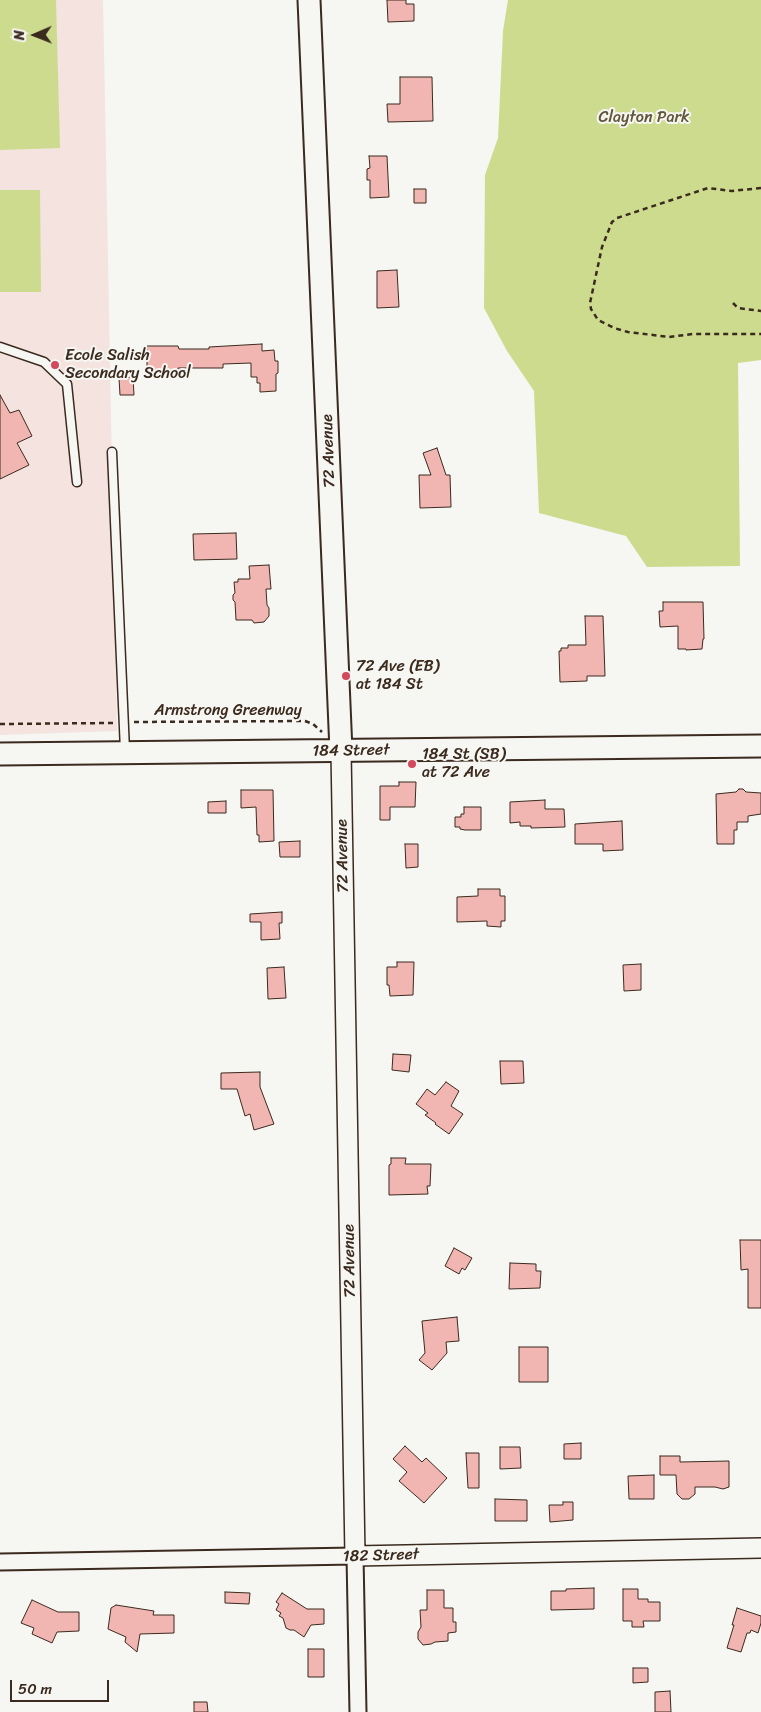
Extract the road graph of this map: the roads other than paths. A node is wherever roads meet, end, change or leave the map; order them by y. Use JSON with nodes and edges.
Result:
{"nodes":[{"id":1,"x":310,"y":0,"type":"edge"},
{"id":2,"x":0,"y":347,"type":"edge"},
{"id":3,"x":112,"y":452,"type":"dead end"},
{"id":4,"x":77,"y":482,"type":"dead end"},
{"id":5,"x":761,"y":746,"type":"edge"},
{"id":6,"x":341,"y":751,"type":"junction"},
{"id":7,"x":125,"y":753,"type":"junction"},
{"id":8,"x":0,"y":754,"type":"edge"},
{"id":9,"x":761,"y":1548,"type":"edge"},
{"id":10,"x":356,"y":1556,"type":"junction"},
{"id":11,"x":0,"y":1562,"type":"edge"},
{"id":12,"x":358,"y":1712,"type":"edge"}],
"edges":[{"from":1,"to":6,"type":"main road","name":"72 Avenue"},
{"from":2,"to":4,"type":"lane"},
{"from":3,"to":7,"type":"lane"},
{"from":5,"to":6,"type":"main road","name":"184 Street"},
{"from":6,"to":7,"type":"main road","name":"184 Street"},
{"from":6,"to":10,"type":"street","name":"72 Avenue"},
{"from":7,"to":8,"type":"main road","name":"184 Street"},
{"from":9,"to":10,"type":"street","name":"182 Street"},
{"from":10,"to":11,"type":"street","name":"182 Street"},
{"from":10,"to":12,"type":"street","name":"72 Avenue"}]}
